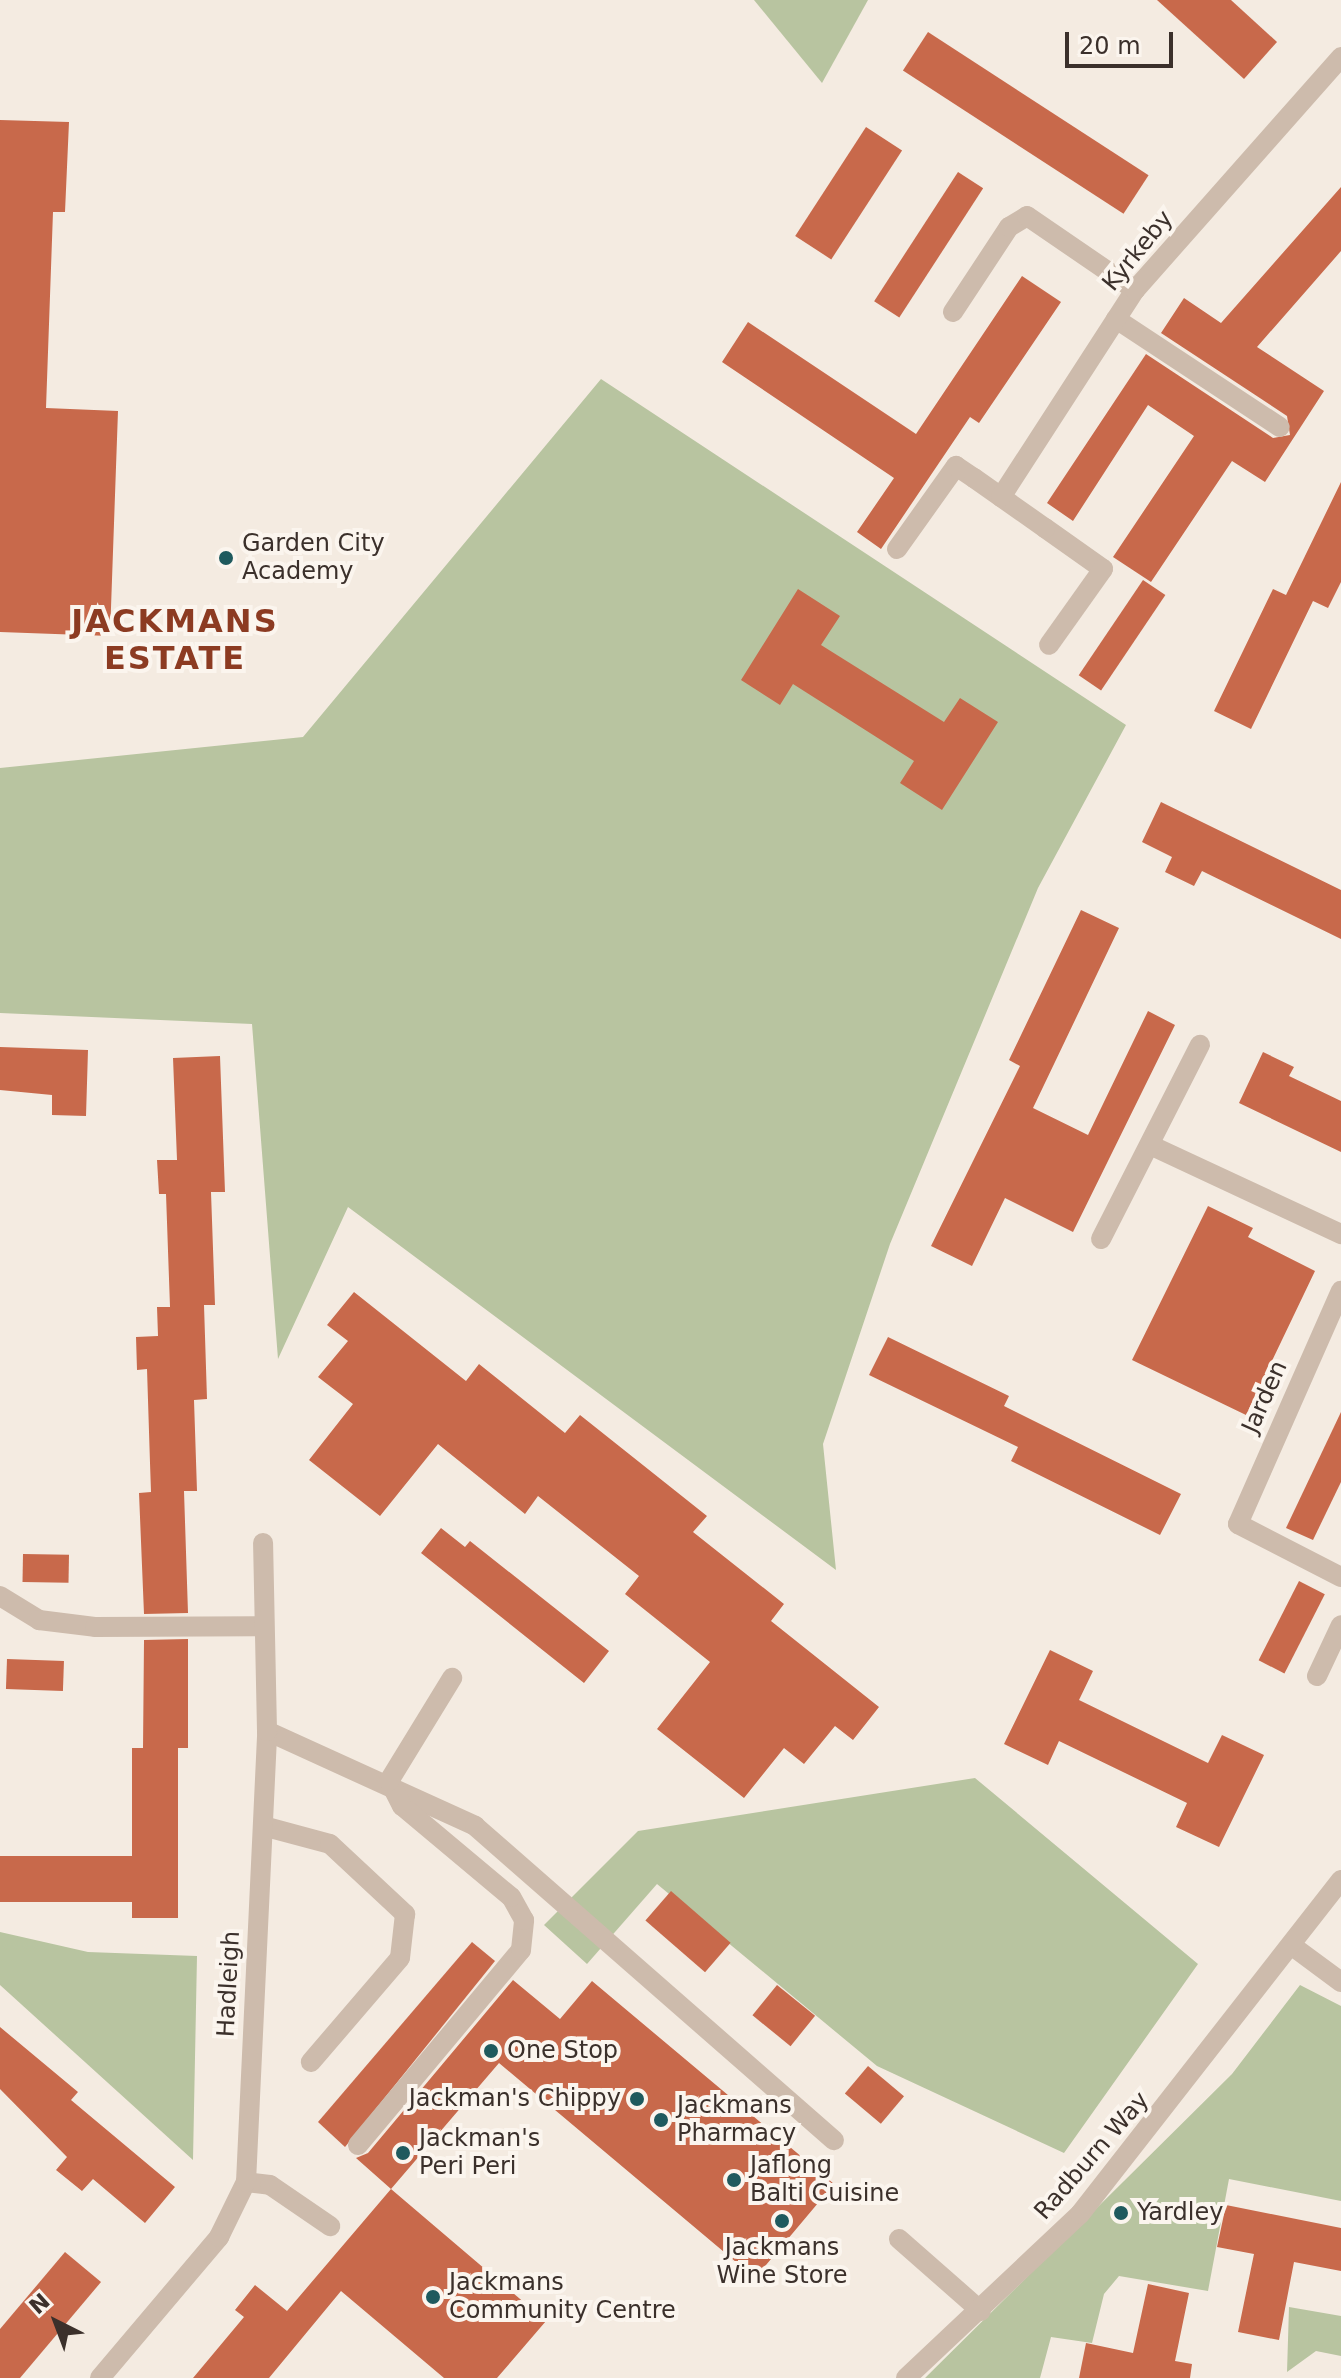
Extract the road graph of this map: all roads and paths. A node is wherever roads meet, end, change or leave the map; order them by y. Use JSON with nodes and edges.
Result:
{"nodes":[{"id":1,"x":1341,"y":57,"type":"edge"},
{"id":2,"x":1135,"y":290,"type":"junction"},
{"id":3,"x":953,"y":312,"type":"dead end"},
{"id":4,"x":1116,"y":319,"type":"junction"},
{"id":5,"x":1280,"y":427,"type":"dead end"},
{"id":6,"x":1001,"y":497,"type":"junction"},
{"id":7,"x":897,"y":549,"type":"dead end"},
{"id":8,"x":1049,"y":645,"type":"dead end"},
{"id":9,"x":1200,"y":1045,"type":"dead end"},
{"id":10,"x":1150,"y":1145,"type":"junction"},
{"id":11,"x":1341,"y":1234,"type":"edge"},
{"id":12,"x":1101,"y":1239,"type":"dead end"},
{"id":13,"x":1340,"y":1296,"type":"edge"},
{"id":14,"x":263,"y":1543,"type":"dead end"},
{"id":15,"x":1341,"y":1577,"type":"edge"},
{"id":16,"x":0,"y":1596,"type":"edge"},
{"id":17,"x":1341,"y":1625,"type":"edge"},
{"id":18,"x":264,"y":1626,"type":"junction"},
{"id":19,"x":1317,"y":1676,"type":"dead end"},
{"id":20,"x":452,"y":1678,"type":"dead end"},
{"id":21,"x":267,"y":1731,"type":"junction"},
{"id":22,"x":389,"y":1781,"type":"junction"},
{"id":23,"x":263,"y":1826,"type":"junction"},
{"id":24,"x":1341,"y":1880,"type":"edge"},
{"id":25,"x":1295,"y":1948,"type":"junction"},
{"id":26,"x":1341,"y":1982,"type":"edge"},
{"id":27,"x":311,"y":2062,"type":"dead end"},
{"id":28,"x":834,"y":2140,"type":"dead end"},
{"id":29,"x":358,"y":2145,"type":"dead end"},
{"id":30,"x":246,"y":2182,"type":"junction"},
{"id":31,"x":330,"y":2226,"type":"dead end"},
{"id":32,"x":899,"y":2239,"type":"dead end"},
{"id":33,"x":981,"y":2311,"type":"junction"},
{"id":34,"x":100,"y":2378,"type":"edge"},
{"id":35,"x":906,"y":2378,"type":"edge"}],
"edges":[{"from":1,"to":2,"type":"street","name":"Kyrkeby"},
{"from":2,"to":3,"type":"street"},
{"from":2,"to":4,"type":"street","name":"Kyrkeby"},
{"from":4,"to":5,"type":"street"},
{"from":4,"to":6,"type":"street","name":"Kyrkeby"},
{"from":6,"to":7,"type":"street"},
{"from":6,"to":8,"type":"street"},
{"from":9,"to":10,"type":"street"},
{"from":10,"to":11,"type":"street"},
{"from":10,"to":12,"type":"street"},
{"from":13,"to":15,"type":"street","name":"Jarden"},
{"from":14,"to":18,"type":"street","name":"Hadleigh"},
{"from":16,"to":18,"type":"street"},
{"from":17,"to":19,"type":"street"},
{"from":18,"to":21,"type":"street","name":"Hadleigh"},
{"from":20,"to":22,"type":"street"},
{"from":21,"to":22,"type":"street"},
{"from":21,"to":23,"type":"street","name":"Hadleigh"},
{"from":22,"to":28,"type":"street"},
{"from":22,"to":29,"type":"street"},
{"from":23,"to":27,"type":"street"},
{"from":23,"to":30,"type":"street","name":"Hadleigh"},
{"from":24,"to":25,"type":"street","name":"Radburn Way"},
{"from":25,"to":26,"type":"street"},
{"from":25,"to":33,"type":"street","name":"Radburn Way"},
{"from":30,"to":31,"type":"street"},
{"from":30,"to":34,"type":"street","name":"Hadleigh"},
{"from":32,"to":33,"type":"street"},
{"from":33,"to":35,"type":"street","name":"Radburn Way"}]}
